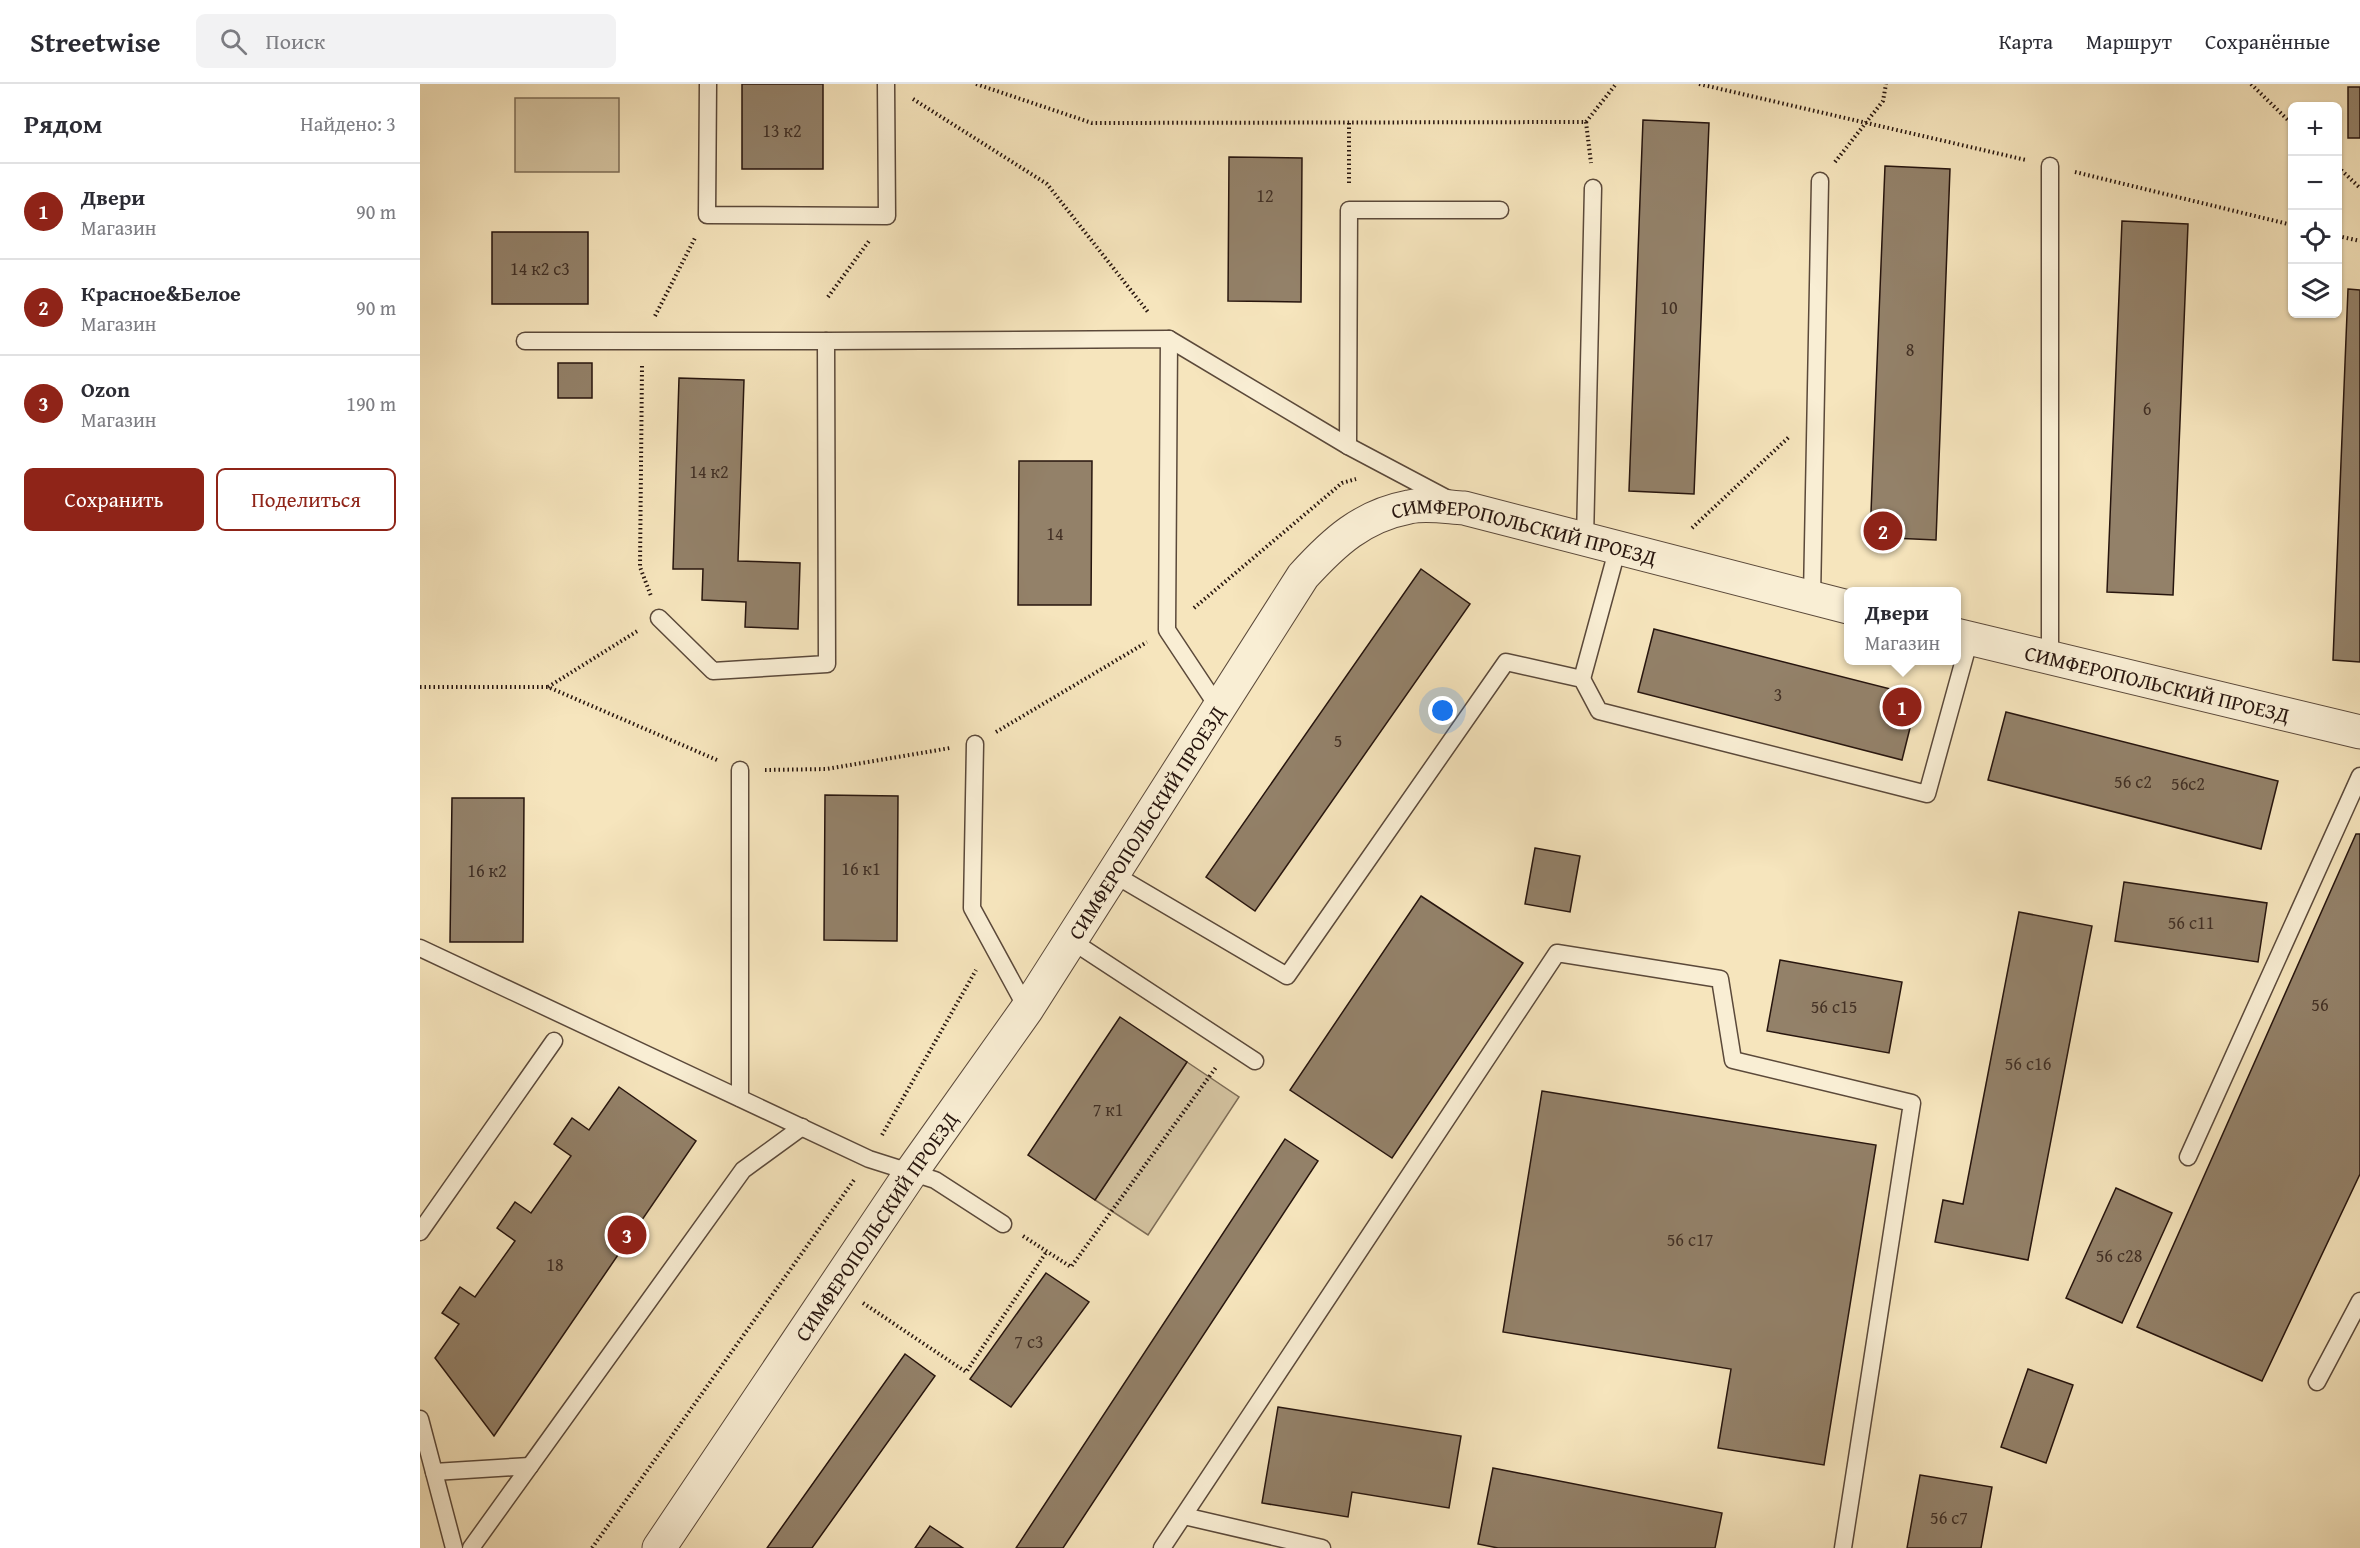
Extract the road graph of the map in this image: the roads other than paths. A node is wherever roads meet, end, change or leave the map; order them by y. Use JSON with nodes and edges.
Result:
{"nodes":[{"id":1,"x":708,"y":84,"type":"edge"},
{"id":2,"x":886,"y":84,"type":"edge"},
{"id":3,"x":2050,"y":166,"type":"road end"},
{"id":4,"x":1820,"y":181,"type":"road end"},
{"id":5,"x":1593,"y":188,"type":"road end"},
{"id":6,"x":1500,"y":210,"type":"dead end"},
{"id":7,"x":1169,"y":339,"type":"junction"},
{"id":8,"x":525,"y":341,"type":"dead end"},
{"id":9,"x":826,"y":341,"type":"junction"},
{"id":10,"x":1348,"y":446,"type":"junction"},
{"id":11,"x":1464,"y":508,"type":"junction"},
{"id":12,"x":1586,"y":539,"type":"junction"},
{"id":13,"x":1618,"y":547,"type":"junction"},
{"id":14,"x":1812,"y":597,"type":"junction"},
{"id":15,"x":1844,"y":606,"type":"edge"},
{"id":16,"x":659,"y":618,"type":"road end"},
{"id":17,"x":1963,"y":636,"type":"edge"},
{"id":18,"x":2050,"y":657,"type":"junction"},
{"id":19,"x":1956,"y":665,"type":"edge"},
{"id":20,"x":1582,"y":679,"type":"junction"},
{"id":21,"x":1220,"y":710,"type":"junction"},
{"id":22,"x":2360,"y":732,"type":"edge"},
{"id":23,"x":975,"y":744,"type":"road end"},
{"id":24,"x":740,"y":770,"type":"road end"},
{"id":25,"x":2360,"y":776,"type":"edge"},
{"id":26,"x":1115,"y":875,"type":"junction"},
{"id":27,"x":1072,"y":941,"type":"junction"},
{"id":28,"x":420,"y":948,"type":"edge"},
{"id":29,"x":1027,"y":1010,"type":"junction"},
{"id":30,"x":554,"y":1041,"type":"dead end"},
{"id":31,"x":1255,"y":1061,"type":"dead end"},
{"id":32,"x":740,"y":1098,"type":"junction"},
{"id":33,"x":802,"y":1127,"type":"junction"},
{"id":34,"x":2188,"y":1158,"type":"dead end"},
{"id":35,"x":912,"y":1171,"type":"junction"},
{"id":36,"x":1003,"y":1224,"type":"road end"},
{"id":37,"x":420,"y":1232,"type":"edge"},
{"id":38,"x":2360,"y":1301,"type":"edge"},
{"id":39,"x":2317,"y":1382,"type":"dead end"},
{"id":40,"x":420,"y":1419,"type":"edge"},
{"id":41,"x":530,"y":1466,"type":"junction"},
{"id":42,"x":434,"y":1472,"type":"junction"},
{"id":43,"x":1184,"y":1516,"type":"junction"},
{"id":44,"x":454,"y":1548,"type":"edge"},
{"id":45,"x":471,"y":1548,"type":"edge"},
{"id":46,"x":659,"y":1548,"type":"edge"},
{"id":47,"x":1162,"y":1548,"type":"edge"},
{"id":48,"x":1322,"y":1548,"type":"edge"},
{"id":49,"x":1843,"y":1548,"type":"edge"}],
"edges":[{"from":1,"to":2,"type":"lane"},
{"from":3,"to":18,"type":"lane"},
{"from":4,"to":14,"type":"lane"},
{"from":5,"to":12,"type":"lane"},
{"from":6,"to":10,"type":"lane"},
{"from":7,"to":9,"type":"lane"},
{"from":7,"to":10,"type":"lane"},
{"from":7,"to":21,"type":"lane"},
{"from":8,"to":9,"type":"lane"},
{"from":9,"to":16,"type":"lane"},
{"from":10,"to":11,"type":"lane"},
{"from":11,"to":12,"type":"street","name":"СИМФЕРОПОЛЬСКИЙ ПРОЕЗД"},
{"from":11,"to":21,"type":"street","name":"СИМФЕРОПОЛЬСКИЙ ПРОЕЗД"},
{"from":12,"to":13,"type":"street","name":"СИМФЕРОПОЛЬСКИЙ ПРОЕЗД"},
{"from":13,"to":14,"type":"street","name":"СИМФЕРОПОЛЬСКИЙ ПРОЕЗД"},
{"from":13,"to":20,"type":"lane"},
{"from":14,"to":15,"type":"street","name":"СИМФЕРОПОЛЬСКИЙ ПРОЕЗД"},
{"from":17,"to":18,"type":"street","name":"СИМФЕРОПОЛЬСКИЙ ПРОЕЗД"},
{"from":18,"to":22,"type":"street","name":"СИМФЕРОПОЛЬСКИЙ ПРОЕЗД"},
{"from":19,"to":20,"type":"lane"},
{"from":20,"to":26,"type":"lane"},
{"from":21,"to":26,"type":"street","name":"СИМФЕРОПОЛЬСКИЙ ПРОЕЗД"},
{"from":23,"to":29,"type":"lane"},
{"from":24,"to":32,"type":"lane"},
{"from":25,"to":34,"type":"lane"},
{"from":26,"to":27,"type":"street","name":"СИМФЕРОПОЛЬСКИЙ ПРОЕЗД"},
{"from":27,"to":29,"type":"street","name":"СИМФЕРОПОЛЬСКИЙ ПРОЕЗД"},
{"from":27,"to":31,"type":"lane"},
{"from":28,"to":32,"type":"lane"},
{"from":29,"to":35,"type":"street","name":"СИМФЕРОПОЛЬСКИЙ ПРОЕЗД"},
{"from":30,"to":37,"type":"lane"},
{"from":32,"to":33,"type":"lane"},
{"from":33,"to":35,"type":"lane"},
{"from":33,"to":41,"type":"lane"},
{"from":35,"to":36,"type":"lane"},
{"from":35,"to":46,"type":"street","name":"СИМФЕРОПОЛЬСКИЙ ПРОЕЗД"},
{"from":38,"to":39,"type":"lane"},
{"from":40,"to":42,"type":"lane"},
{"from":41,"to":42,"type":"lane"},
{"from":41,"to":45,"type":"lane"},
{"from":42,"to":44,"type":"lane"},
{"from":43,"to":47,"type":"lane"},
{"from":43,"to":48,"type":"lane"},
{"from":43,"to":49,"type":"lane"}]}
